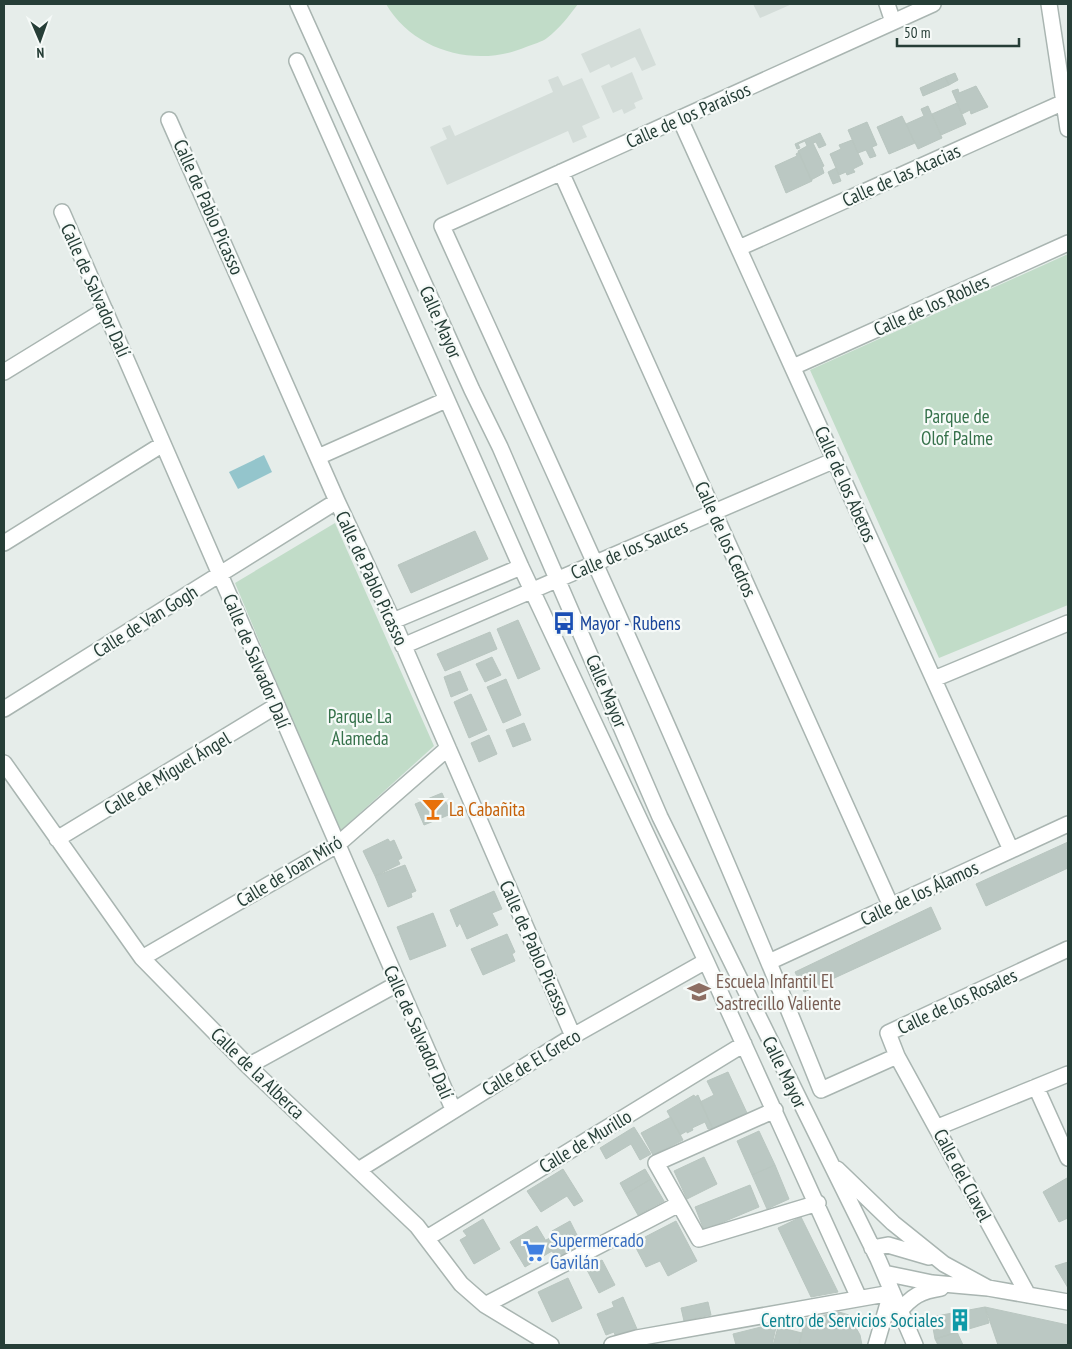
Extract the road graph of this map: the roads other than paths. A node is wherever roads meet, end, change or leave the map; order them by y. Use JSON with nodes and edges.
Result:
{"nodes":[{"id":1,"x":298,"y":4,"type":"edge"},
{"id":2,"x":887,"y":4,"type":"edge"},
{"id":3,"x":933,"y":4,"type":"edge"},
{"id":4,"x":1049,"y":4,"type":"edge"},
{"id":5,"x":893,"y":22,"type":"junction"},
{"id":6,"x":297,"y":61,"type":"dead end"},
{"id":7,"x":1064,"y":102,"type":"junction"},
{"id":8,"x":680,"y":119,"type":"junction"},
{"id":9,"x":170,"y":120,"type":"dead end"},
{"id":10,"x":1068,"y":129,"type":"edge"},
{"id":11,"x":561,"y":172,"type":"junction"},
{"id":12,"x":62,"y":212,"type":"dead end"},
{"id":13,"x":442,"y":226,"type":"joint"},
{"id":14,"x":1068,"y":243,"type":"edge"},
{"id":15,"x":739,"y":248,"type":"junction"},
{"id":16,"x":105,"y":310,"type":"junction"},
{"id":17,"x":793,"y":367,"type":"junction"},
{"id":18,"x":4,"y":372,"type":"edge"},
{"id":19,"x":446,"y":400,"type":"junction"},
{"id":20,"x":163,"y":444,"type":"junction"},
{"id":21,"x":318,"y":457,"type":"junction"},
{"id":22,"x":835,"y":460,"type":"junction"},
{"id":23,"x":337,"y":501,"type":"junction"},
{"id":24,"x":714,"y":512,"type":"junction"},
{"id":25,"x":4,"y":543,"type":"edge"},
{"id":26,"x":595,"y":564,"type":"junction"},
{"id":27,"x":521,"y":567,"type":"junction"},
{"id":28,"x":219,"y":575,"type":"junction"},
{"id":29,"x":558,"y":579,"type":"junction"},
{"id":30,"x":532,"y":591,"type":"junction"},
{"id":31,"x":393,"y":621,"type":"junction"},
{"id":32,"x":1068,"y":623,"type":"edge"},
{"id":33,"x":403,"y":646,"type":"junction"},
{"id":34,"x":934,"y":679,"type":"junction"},
{"id":35,"x":276,"y":706,"type":"junction"},
{"id":36,"x":4,"y":710,"type":"edge"},
{"id":37,"x":448,"y":748,"type":"junction"},
{"id":38,"x":4,"y":763,"type":"edge"},
{"id":39,"x":1068,"y":824,"type":"edge"},
{"id":40,"x":58,"y":839,"type":"junction"},
{"id":41,"x":337,"y":845,"type":"junction"},
{"id":42,"x":1011,"y":850,"type":"junction"},
{"id":43,"x":891,"y":906,"type":"junction"},
{"id":44,"x":1068,"y":949,"type":"edge"},
{"id":45,"x":142,"y":958,"type":"junction"},
{"id":46,"x":706,"y":961,"type":"junction"},
{"id":47,"x":770,"y":962,"type":"junction"},
{"id":48,"x":397,"y":984,"type":"junction"},
{"id":49,"x":574,"y":1036,"type":"junction"},
{"id":50,"x":744,"y":1044,"type":"junction"},
{"id":51,"x":897,"y":1056,"type":"junction"},
{"id":52,"x":248,"y":1066,"type":"junction"},
{"id":53,"x":1068,"y":1074,"type":"edge"},
{"id":54,"x":1036,"y":1087,"type":"junction"},
{"id":55,"x":821,"y":1090,"type":"joint"},
{"id":56,"x":453,"y":1109,"type":"junction"},
{"id":57,"x":775,"y":1110,"type":"junction"},
{"id":58,"x":938,"y":1127,"type":"junction"},
{"id":59,"x":1068,"y":1158,"type":"edge"},
{"id":60,"x":828,"y":1161,"type":"junction"},
{"id":61,"x":360,"y":1170,"type":"junction"},
{"id":62,"x":818,"y":1203,"type":"junction"},
{"id":63,"x":679,"y":1204,"type":"junction"},
{"id":64,"x":426,"y":1238,"type":"junction"},
{"id":65,"x":872,"y":1248,"type":"junction"},
{"id":66,"x":944,"y":1264,"type":"junction"},
{"id":67,"x":884,"y":1273,"type":"junction"},
{"id":68,"x":961,"y":1286,"type":"junction"},
{"id":69,"x":988,"y":1288,"type":"junction"},
{"id":70,"x":891,"y":1293,"type":"junction"},
{"id":71,"x":1028,"y":1295,"type":"junction"},
{"id":72,"x":859,"y":1298,"type":"junction"},
{"id":73,"x":1068,"y":1302,"type":"edge"},
{"id":74,"x":486,"y":1304,"type":"junction"},
{"id":75,"x":899,"y":1312,"type":"junction"},
{"id":76,"x":551,"y":1345,"type":"edge"},
{"id":77,"x":612,"y":1345,"type":"edge"},
{"id":78,"x":876,"y":1345,"type":"edge"},
{"id":79,"x":915,"y":1345,"type":"edge"}],
"edges":[{"from":1,"to":29,"type":"street","name":"Calle Mayor"},
{"from":2,"to":5,"type":"street"},
{"from":3,"to":5,"type":"street","name":"Calle de los Paraísos"},
{"from":4,"to":7,"type":"street"},
{"from":5,"to":8,"type":"street","name":"Calle de los Paraísos"},
{"from":6,"to":19,"type":"street","name":"Calle Mayor"},
{"from":7,"to":10,"type":"street"},
{"from":7,"to":15,"type":"street","name":"Calle de las Acacias"},
{"from":8,"to":11,"type":"street","name":"Calle de los Paraísos"},
{"from":8,"to":15,"type":"street","name":"Calle de los Abetos"},
{"from":9,"to":21,"type":"street","name":"Calle de Pablo Picasso"},
{"from":11,"to":13,"type":"street","name":"Calle de los Paraísos"},
{"from":11,"to":24,"type":"street","name":"Calle de los Cedros"},
{"from":12,"to":16,"type":"street","name":"Calle de Salvador Dalí"},
{"from":13,"to":26,"type":"street","name":"Calle Mayor"},
{"from":14,"to":17,"type":"street","name":"Calle de los Robles"},
{"from":15,"to":17,"type":"street","name":"Calle de los Abetos"},
{"from":16,"to":18,"type":"street"},
{"from":16,"to":20,"type":"street","name":"Calle de Salvador Dalí"},
{"from":17,"to":22,"type":"street","name":"Calle de los Abetos"},
{"from":19,"to":21,"type":"street"},
{"from":19,"to":27,"type":"street","name":"Calle Mayor"},
{"from":20,"to":25,"type":"street"},
{"from":20,"to":28,"type":"street","name":"Calle de Salvador Dalí"},
{"from":21,"to":23,"type":"street","name":"Calle de Pablo Picasso"},
{"from":22,"to":24,"type":"street","name":"Calle de los Sauces"},
{"from":22,"to":34,"type":"street","name":"Calle de los Abetos"},
{"from":23,"to":28,"type":"street","name":"Calle de Van Gogh"},
{"from":23,"to":31,"type":"street","name":"Calle de Pablo Picasso"},
{"from":24,"to":26,"type":"street","name":"Calle de los Sauces"},
{"from":24,"to":43,"type":"street","name":"Calle de los Cedros"},
{"from":26,"to":29,"type":"street","name":"Calle de los Sauces"},
{"from":26,"to":47,"type":"street","name":"Calle Mayor"},
{"from":27,"to":30,"type":"street","name":"Calle Mayor"},
{"from":27,"to":31,"type":"street"},
{"from":28,"to":35,"type":"street","name":"Calle de Salvador Dalí"},
{"from":28,"to":36,"type":"street","name":"Calle de Van Gogh"},
{"from":29,"to":30,"type":"street","name":"Calle de los Sauces"},
{"from":29,"to":60,"type":"street","name":"Calle Mayor"},
{"from":30,"to":33,"type":"street","name":"Calle de los Sauces"},
{"from":30,"to":46,"type":"street","name":"Calle Mayor"},
{"from":31,"to":33,"type":"street","name":"Calle de Pablo Picasso"},
{"from":32,"to":34,"type":"street"},
{"from":33,"to":37,"type":"street","name":"Calle de Pablo Picasso"},
{"from":34,"to":42,"type":"street","name":"Calle de los Abetos"},
{"from":35,"to":40,"type":"street","name":"Calle de Miguel Ángel"},
{"from":35,"to":41,"type":"street","name":"Calle de Salvador Dalí"},
{"from":37,"to":41,"type":"street","name":"Calle de Joan Miró"},
{"from":37,"to":49,"type":"street","name":"Calle de Pablo Picasso"},
{"from":38,"to":40,"type":"street","name":"Calle de la Alberca"},
{"from":39,"to":42,"type":"street","name":"Calle de los Álamos"},
{"from":40,"to":45,"type":"street","name":"Calle de la Alberca"},
{"from":41,"to":45,"type":"street","name":"Calle de Joan Miró"},
{"from":41,"to":48,"type":"street","name":"Calle de Salvador Dalí"},
{"from":42,"to":43,"type":"street","name":"Calle de los Álamos"},
{"from":43,"to":47,"type":"street","name":"Calle de los Álamos"},
{"from":44,"to":51,"type":"street","name":"Calle de los Rosales"},
{"from":45,"to":52,"type":"street","name":"Calle de la Alberca"},
{"from":46,"to":49,"type":"street","name":"Calle de El Greco"},
{"from":46,"to":50,"type":"street","name":"Calle Mayor"},
{"from":47,"to":55,"type":"street","name":"Calle Mayor"},
{"from":48,"to":52,"type":"street"},
{"from":48,"to":56,"type":"street","name":"Calle de Salvador Dalí"},
{"from":49,"to":56,"type":"street","name":"Calle de El Greco"},
{"from":50,"to":57,"type":"street","name":"Calle Mayor"},
{"from":50,"to":64,"type":"street","name":"Calle de Murillo"},
{"from":51,"to":55,"type":"street","name":"Calle de los Rosales"},
{"from":51,"to":58,"type":"street","name":"Calle del Clavel"},
{"from":52,"to":61,"type":"street","name":"Calle de la Alberca"},
{"from":53,"to":54,"type":"street"},
{"from":54,"to":58,"type":"street"},
{"from":54,"to":59,"type":"street"},
{"from":56,"to":61,"type":"street","name":"Calle de El Greco"},
{"from":57,"to":62,"type":"street","name":"Calle Mayor"},
{"from":57,"to":63,"type":"street"},
{"from":58,"to":71,"type":"street","name":"Calle del Clavel"},
{"from":60,"to":65,"type":"street","name":"Calle Mayor"},
{"from":60,"to":66,"type":"street"},
{"from":61,"to":64,"type":"street","name":"Calle de la Alberca"},
{"from":62,"to":63,"type":"street"},
{"from":62,"to":72,"type":"street","name":"Calle Mayor"},
{"from":63,"to":74,"type":"street"},
{"from":64,"to":74,"type":"street","name":"Calle de la Alberca"},
{"from":65,"to":66,"type":"street"},
{"from":65,"to":67,"type":"street","name":"Calle Mayor"},
{"from":66,"to":69,"type":"street"},
{"from":67,"to":68,"type":"street"},
{"from":67,"to":70,"type":"street","name":"Calle Mayor"},
{"from":68,"to":69,"type":"street"},
{"from":68,"to":75,"type":"street"},
{"from":69,"to":71,"type":"street"},
{"from":70,"to":72,"type":"street"},
{"from":70,"to":75,"type":"street","name":"Calle Mayor"},
{"from":70,"to":78,"type":"street"},
{"from":71,"to":73,"type":"street"},
{"from":72,"to":77,"type":"street"},
{"from":74,"to":76,"type":"street","name":"Calle de la Alberca"},
{"from":75,"to":79,"type":"street","name":"Calle Mayor"}]}
